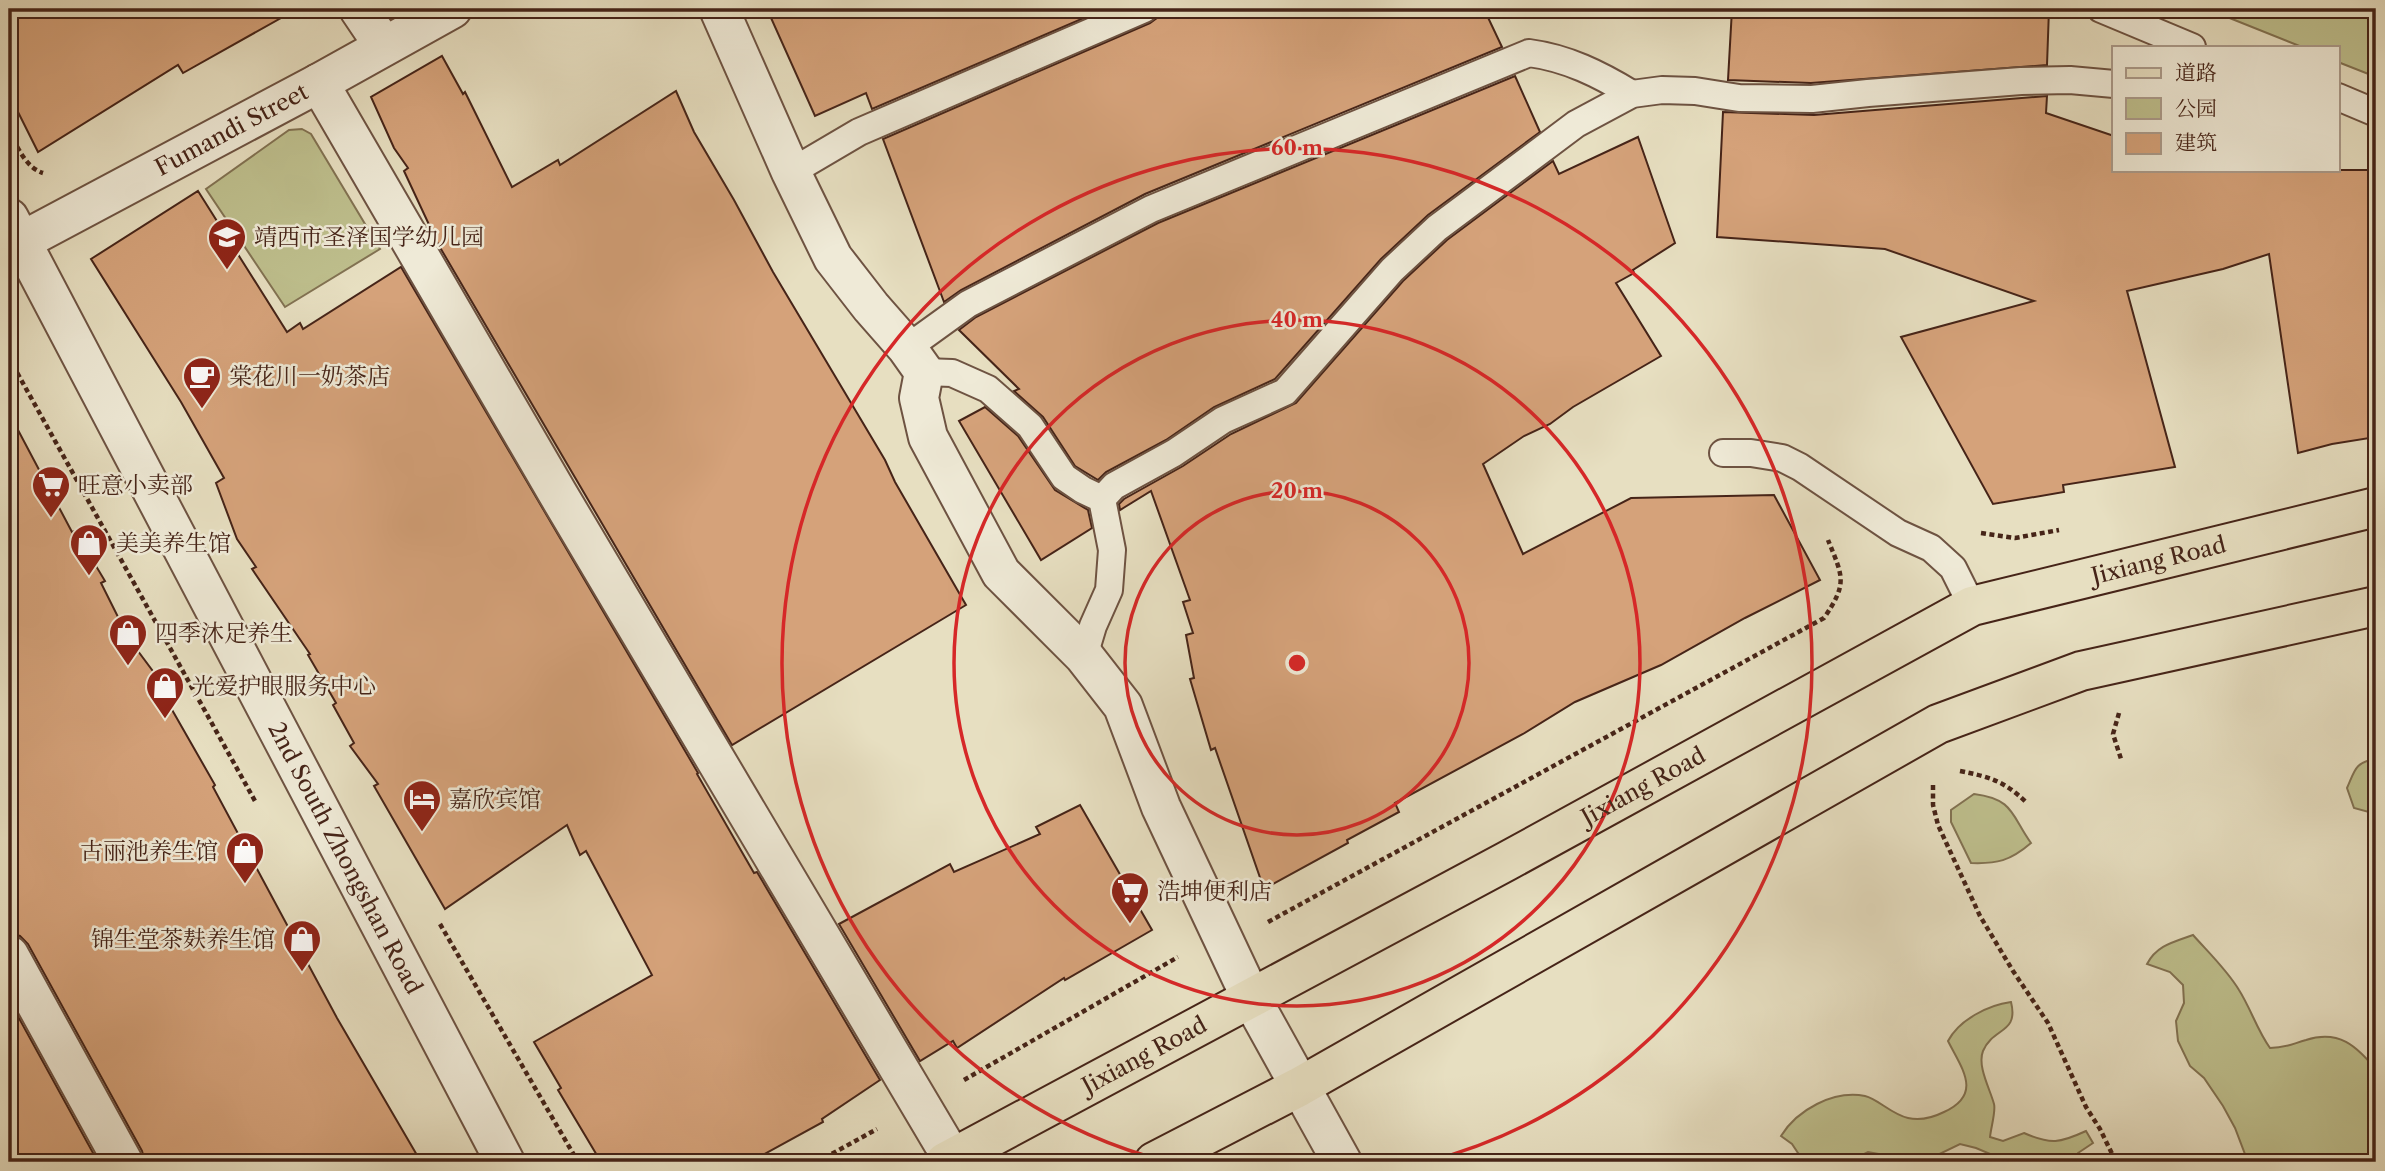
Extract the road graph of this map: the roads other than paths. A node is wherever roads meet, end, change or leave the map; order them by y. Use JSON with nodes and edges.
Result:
{"nodes":[{"id":1,"x":359,"y":9,"type":"edge"},
{"id":2,"x":452,"y":9,"type":"edge"},
{"id":3,"x":719,"y":9,"type":"edge"},
{"id":4,"x":1144,"y":9,"type":"edge"},
{"id":5,"x":2101,"y":9,"type":"edge"},
{"id":6,"x":2190,"y":46,"type":"edge"},
{"id":7,"x":384,"y":47,"type":"junction"},
{"id":8,"x":319,"y":83,"type":"junction"},
{"id":9,"x":2112,"y":84,"type":"edge"},
{"id":10,"x":1632,"y":94,"type":"junction"},
{"id":11,"x":2340,"y":98,"type":"edge"},
{"id":12,"x":2376,"y":113,"type":"edge"},
{"id":13,"x":791,"y":172,"type":"junction"},
{"id":14,"x":13,"y":236,"type":"edge"},
{"id":15,"x":915,"y":360,"type":"junction"},
{"id":16,"x":1723,"y":453,"type":"dead end"},
{"id":17,"x":1102,"y":499,"type":"junction"},
{"id":18,"x":2376,"y":507,"type":"edge"},
{"id":19,"x":1972,"y":606,"type":"junction"},
{"id":20,"x":2376,"y":606,"type":"edge"},
{"id":21,"x":1084,"y":656,"type":"junction"},
{"id":22,"x":9,"y":956,"type":"edge"},
{"id":23,"x":1251,"y":998,"type":"junction"},
{"id":24,"x":1299,"y":1087,"type":"junction"},
{"id":25,"x":949,"y":1160,"type":"edge"},
{"id":26,"x":123,"y":1162,"type":"edge"},
{"id":27,"x":505,"y":1162,"type":"edge"},
{"id":28,"x":1154,"y":1162,"type":"edge"},
{"id":29,"x":1342,"y":1162,"type":"edge"}],
"edges":[{"from":1,"to":7,"type":"street"},
{"from":2,"to":7,"type":"street","name":"Fumandi Street"},
{"from":3,"to":13,"type":"street"},
{"from":4,"to":13,"type":"lane"},
{"from":5,"to":6,"type":"lane"},
{"from":7,"to":8,"type":"street","name":"Fumandi Street"},
{"from":8,"to":14,"type":"street","name":"Fumandi Street"},
{"from":8,"to":25,"type":"street"},
{"from":9,"to":10,"type":"lane"},
{"from":10,"to":15,"type":"lane"},
{"from":10,"to":17,"type":"lane"},
{"from":11,"to":12,"type":"lane"},
{"from":13,"to":15,"type":"street"},
{"from":14,"to":27,"type":"street","name":"2nd South Zhongshan Road"},
{"from":15,"to":17,"type":"lane"},
{"from":15,"to":21,"type":"street"},
{"from":16,"to":19,"type":"lane"},
{"from":17,"to":21,"type":"lane"},
{"from":18,"to":19,"type":"main road","name":"Jixiang Road"},
{"from":19,"to":23,"type":"main road","name":"Jixiang Road"},
{"from":20,"to":24,"type":"main road"},
{"from":21,"to":23,"type":"street"},
{"from":22,"to":26,"type":"street"},
{"from":23,"to":24,"type":"street"},
{"from":23,"to":25,"type":"main road","name":"Jixiang Road"},
{"from":24,"to":28,"type":"main road"},
{"from":24,"to":29,"type":"street"}]}
